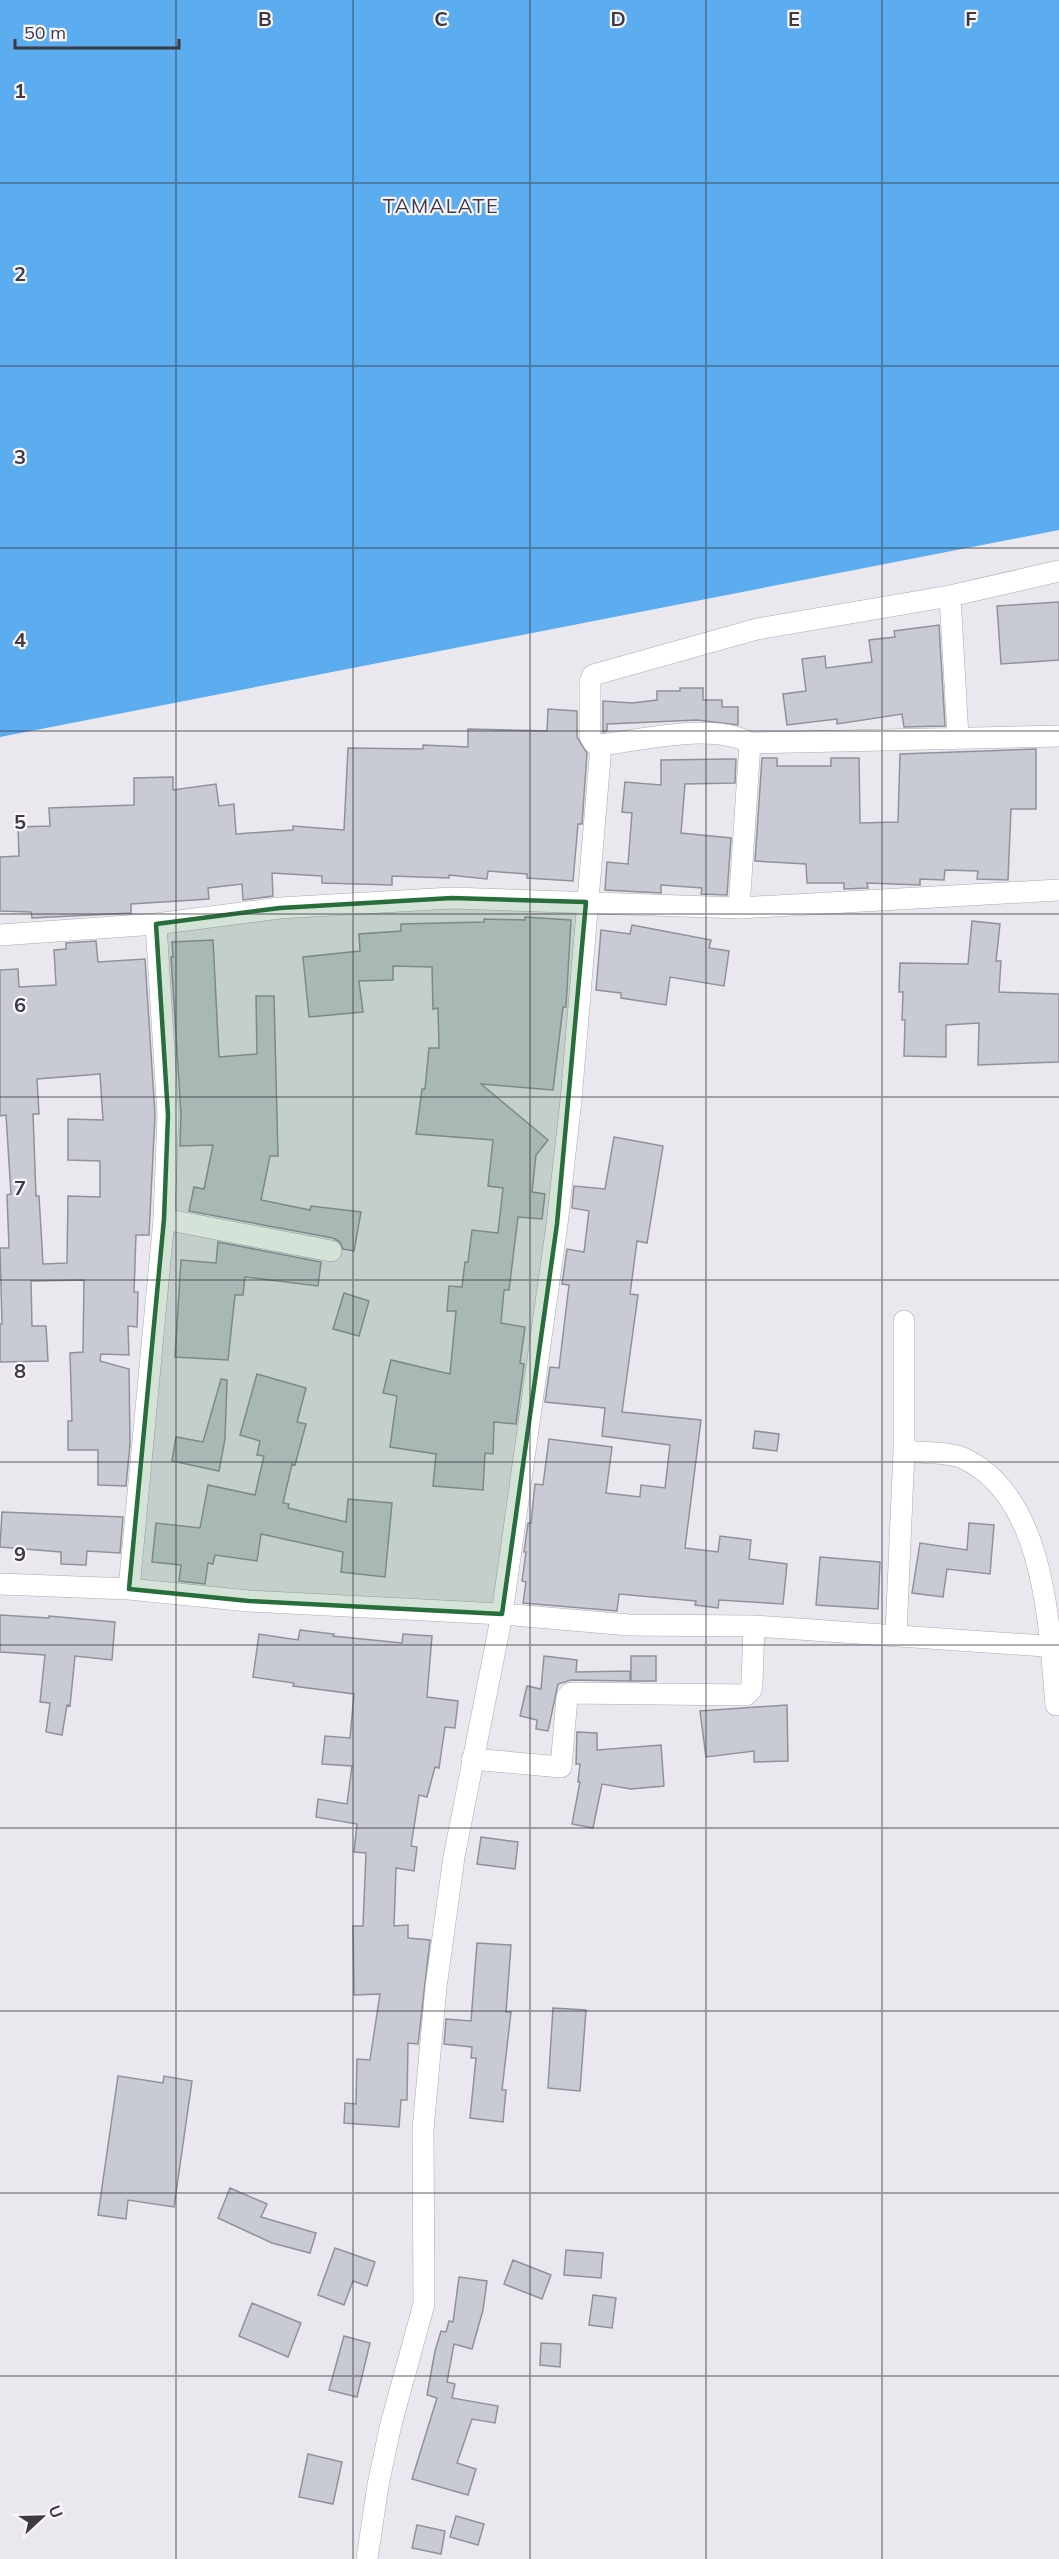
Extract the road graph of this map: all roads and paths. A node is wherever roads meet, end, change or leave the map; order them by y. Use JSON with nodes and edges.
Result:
{"nodes":[{"id":1,"x":1059,"y":571,"type":"edge"},
{"id":2,"x":950,"y":596,"type":"junction"},
{"id":3,"x":1059,"y":736,"type":"edge"},
{"id":4,"x":958,"y":737,"type":"junction"},
{"id":5,"x":750,"y":743,"type":"junction"},
{"id":6,"x":600,"y":745,"type":"junction"},
{"id":7,"x":1059,"y":890,"type":"edge"},
{"id":8,"x":586,"y":902,"type":"junction"},
{"id":9,"x":739,"y":908,"type":"junction"},
{"id":10,"x":156,"y":924,"type":"junction"},
{"id":11,"x":0,"y":935,"type":"edge"},
{"id":12,"x":164,"y":1219,"type":"junction"},
{"id":13,"x":331,"y":1251,"type":"dead end"},
{"id":14,"x":904,"y":1321,"type":"dead end"},
{"id":15,"x":904,"y":1451,"type":"junction"},
{"id":16,"x":0,"y":1584,"type":"edge"},
{"id":17,"x":129,"y":1589,"type":"junction"},
{"id":18,"x":502,"y":1614,"type":"junction"},
{"id":19,"x":754,"y":1626,"type":"junction"},
{"id":20,"x":896,"y":1634,"type":"junction"},
{"id":21,"x":1055,"y":1647,"type":"edge"},
{"id":22,"x":1056,"y":1705,"type":"dead end"},
{"id":23,"x":471,"y":1759,"type":"junction"},
{"id":24,"x":367,"y":2559,"type":"edge"}],
"edges":[{"from":1,"to":2,"type":"street"},
{"from":2,"to":4,"type":"street"},
{"from":2,"to":6,"type":"street"},
{"from":3,"to":4,"type":"street"},
{"from":4,"to":5,"type":"street"},
{"from":5,"to":6,"type":"street"},
{"from":5,"to":9,"type":"street"},
{"from":6,"to":8,"type":"street"},
{"from":7,"to":9,"type":"street"},
{"from":8,"to":9,"type":"street"},
{"from":8,"to":10,"type":"street"},
{"from":8,"to":18,"type":"street"},
{"from":10,"to":11,"type":"street"},
{"from":10,"to":12,"type":"street"},
{"from":12,"to":13,"type":"street"},
{"from":12,"to":17,"type":"street"},
{"from":14,"to":15,"type":"street"},
{"from":15,"to":20,"type":"street"},
{"from":15,"to":21,"type":"street"},
{"from":16,"to":17,"type":"street"},
{"from":17,"to":18,"type":"street"},
{"from":18,"to":19,"type":"street"},
{"from":18,"to":23,"type":"street"},
{"from":19,"to":20,"type":"street"},
{"from":19,"to":23,"type":"street"},
{"from":20,"to":21,"type":"street"},
{"from":21,"to":22,"type":"street"},
{"from":23,"to":24,"type":"street"}]}
